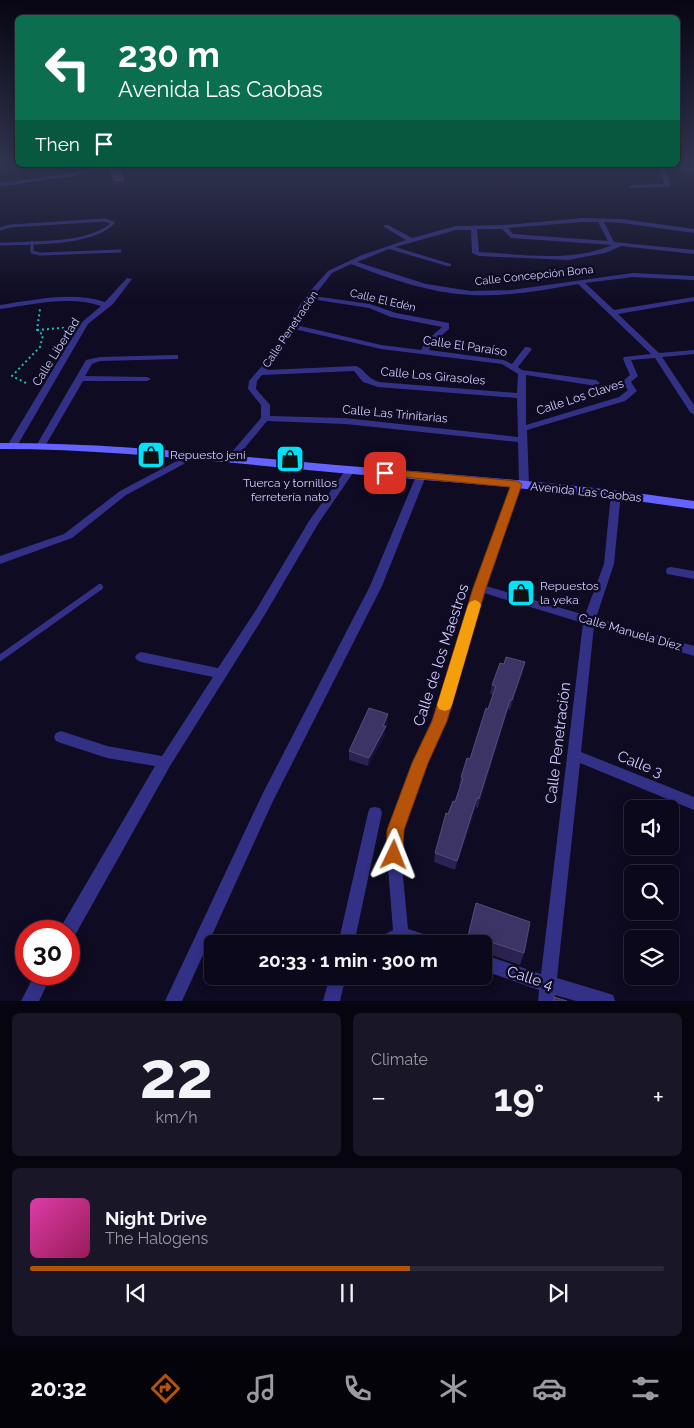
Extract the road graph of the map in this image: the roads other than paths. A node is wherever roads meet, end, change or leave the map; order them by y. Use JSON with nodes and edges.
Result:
{"nodes":[{"id":1,"x":600,"y":220,"type":"junction"},
{"id":2,"x":386,"y":226,"type":"dead end"},
{"id":3,"x":504,"y":227,"type":"junction"},
{"id":4,"x":474,"y":228,"type":"junction"},
{"id":5,"x":0,"y":229,"type":"edge"},
{"id":6,"x":694,"y":231,"type":"edge"},
{"id":7,"x":411,"y":240,"type":"junction"},
{"id":8,"x":32,"y":242,"type":"junction"},
{"id":9,"x":612,"y":243,"type":"junction"},
{"id":10,"x":0,"y":244,"type":"edge"},
{"id":11,"x":621,"y":244,"type":"junction"},
{"id":12,"x":388,"y":248,"type":"junction"},
{"id":13,"x":120,"y":251,"type":"dead end"},
{"id":14,"x":694,"y":252,"type":"edge"},
{"id":15,"x":351,"y":262,"type":"junction"},
{"id":16,"x":449,"y":265,"type":"dead end"},
{"id":17,"x":694,"y":278,"type":"edge"},
{"id":18,"x":129,"y":279,"type":"dead end"},
{"id":19,"x":580,"y":282,"type":"junction"},
{"id":20,"x":309,"y":297,"type":"junction"},
{"id":21,"x":694,"y":299,"type":"edge"},
{"id":22,"x":106,"y":306,"type":"junction"},
{"id":23,"x":0,"y":307,"type":"edge"},
{"id":24,"x":612,"y":313,"type":"junction"},
{"id":25,"x":292,"y":326,"type":"junction"},
{"id":26,"x":528,"y":349,"type":"dead end"},
{"id":27,"x":424,"y":352,"type":"junction"},
{"id":28,"x":694,"y":352,"type":"edge"},
{"id":29,"x":657,"y":355,"type":"junction"},
{"id":30,"x":175,"y":357,"type":"dead end"},
{"id":31,"x":518,"y":369,"type":"junction"},
{"id":32,"x":260,"y":373,"type":"junction"},
{"id":33,"x":79,"y":378,"type":"junction"},
{"id":34,"x":147,"y":379,"type":"dead end"},
{"id":35,"x":596,"y":383,"type":"dead end"},
{"id":36,"x":521,"y":396,"type":"junction"},
{"id":37,"x":694,"y":412,"type":"edge"},
{"id":38,"x":265,"y":418,"type":"junction"},
{"id":39,"x":522,"y":429,"type":"junction"},
{"id":40,"x":522,"y":440,"type":"junction"},
{"id":41,"x":6,"y":446,"type":"edge"},
{"id":42,"x":41,"y":446,"type":"junction"},
{"id":43,"x":192,"y":456,"type":"junction"},
{"id":44,"x":231,"y":459,"type":"junction"},
{"id":45,"x":350,"y":470,"type":"junction"},
{"id":46,"x":421,"y":476,"type":"junction"},
{"id":47,"x":520,"y":485,"type":"junction"},
{"id":48,"x":616,"y":493,"type":"junction"},
{"id":49,"x":694,"y":505,"type":"edge"},
{"id":50,"x":0,"y":560,"type":"edge"},
{"id":51,"x":671,"y":571,"type":"dead end"},
{"id":52,"x":694,"y":575,"type":"edge"},
{"id":53,"x":100,"y":588,"type":"dead end"},
{"id":54,"x":480,"y":588,"type":"junction"},
{"id":55,"x":589,"y":620,"type":"junction"},
{"id":56,"x":694,"y":651,"type":"edge"},
{"id":57,"x":141,"y":657,"type":"dead end"},
{"id":58,"x":0,"y":658,"type":"edge"},
{"id":59,"x":222,"y":674,"type":"junction"},
{"id":60,"x":61,"y":737,"type":"dead end"},
{"id":61,"x":574,"y":755,"type":"junction"},
{"id":62,"x":165,"y":762,"type":"junction"},
{"id":63,"x":694,"y":804,"type":"edge"},
{"id":64,"x":375,"y":813,"type":"dead end"},
{"id":65,"x":74,"y":920,"type":"edge"},
{"id":66,"x":401,"y":934,"type":"joint"},
{"id":67,"x":348,"y":935,"type":"edge"},
{"id":68,"x":404,"y":935,"type":"edge"},
{"id":69,"x":492,"y":967,"type":"edge"},
{"id":70,"x":38,"y":985,"type":"edge"},
{"id":71,"x":335,"y":985,"type":"edge"},
{"id":72,"x":546,"y":992,"type":"edge"},
{"id":73,"x":29,"y":1000,"type":"edge"},
{"id":74,"x":173,"y":1000,"type":"edge"},
{"id":75,"x":331,"y":1000,"type":"edge"},
{"id":76,"x":607,"y":1000,"type":"edge"}],
"edges":[{"from":1,"to":3,"type":"street","name":"Calle Penetración"},
{"from":1,"to":6,"type":"street","name":"Calle Penetración"},
{"from":1,"to":9,"type":"street"},
{"from":2,"to":7,"type":"street"},
{"from":3,"to":4,"type":"street","name":"Calle Penetración"},
{"from":3,"to":9,"type":"street"},
{"from":4,"to":7,"type":"street","name":"Calle Penetración"},
{"from":4,"to":11,"type":"street"},
{"from":5,"to":8,"type":"lane"},
{"from":7,"to":12,"type":"street","name":"Calle Penetración"},
{"from":8,"to":10,"type":"lane"},
{"from":8,"to":13,"type":"lane"},
{"from":9,"to":11,"type":"street"},
{"from":11,"to":14,"type":"street"},
{"from":12,"to":15,"type":"street","name":"Calle Penetración"},
{"from":12,"to":16,"type":"street"},
{"from":15,"to":19,"type":"street","name":"Calle Concepción Bona"},
{"from":15,"to":20,"type":"street","name":"Calle Penetración"},
{"from":17,"to":19,"type":"street","name":"Calle Concepción Bona"},
{"from":18,"to":22,"type":"street","name":"Calle Libertad"},
{"from":19,"to":24,"type":"street"},
{"from":20,"to":25,"type":"street","name":"Calle Penetración"},
{"from":20,"to":27,"type":"street","name":"Calle El Edén"},
{"from":21,"to":24,"type":"street"},
{"from":22,"to":23,"type":"street"},
{"from":22,"to":41,"type":"street","name":"Calle Libertad"},
{"from":24,"to":29,"type":"street"},
{"from":25,"to":27,"type":"street","name":"Calle El Paraíso"},
{"from":25,"to":32,"type":"street","name":"Calle Penetración"},
{"from":26,"to":31,"type":"street"},
{"from":27,"to":31,"type":"street","name":"Calle El Paraíso"},
{"from":28,"to":29,"type":"street"},
{"from":29,"to":37,"type":"street"},
{"from":29,"to":39,"type":"street","name":"Calle Los Claves"},
{"from":30,"to":33,"type":"street"},
{"from":31,"to":35,"type":"street","name":"Calle El Paraíso"},
{"from":31,"to":36,"type":"street"},
{"from":32,"to":36,"type":"street","name":"Calle Los Girasoles"},
{"from":32,"to":38,"type":"street","name":"Calle Penetración"},
{"from":33,"to":34,"type":"street"},
{"from":33,"to":42,"type":"street"},
{"from":36,"to":39,"type":"street"},
{"from":38,"to":40,"type":"street","name":"Calle Las Trinitarias"},
{"from":38,"to":44,"type":"street"},
{"from":39,"to":40,"type":"street"},
{"from":40,"to":47,"type":"street"},
{"from":41,"to":42,"type":"street","name":"Avenida Las Caobas"},
{"from":42,"to":43,"type":"street","name":"Avenida Las Caobas"},
{"from":43,"to":44,"type":"street","name":"Avenida Las Caobas"},
{"from":43,"to":50,"type":"street"},
{"from":44,"to":45,"type":"street","name":"Avenida Las Caobas"},
{"from":45,"to":46,"type":"street","name":"Avenida Las Caobas"},
{"from":45,"to":59,"type":"street"},
{"from":46,"to":47,"type":"street","name":"Avenida Las Caobas"},
{"from":46,"to":74,"type":"street"},
{"from":47,"to":48,"type":"street","name":"Avenida Las Caobas"},
{"from":47,"to":54,"type":"street","name":"Calle de los Maestros"},
{"from":48,"to":49,"type":"street","name":"Avenida Las Caobas"},
{"from":48,"to":55,"type":"street","name":"Calle Penetración"},
{"from":51,"to":52,"type":"street"},
{"from":53,"to":58,"type":"lane"},
{"from":54,"to":55,"type":"street","name":"Calle Manuela Díez"},
{"from":54,"to":66,"type":"street","name":"Calle de los Maestros"},
{"from":55,"to":56,"type":"street","name":"Calle Manuela Díez"},
{"from":55,"to":61,"type":"street","name":"Calle Penetración"},
{"from":57,"to":59,"type":"street"},
{"from":59,"to":62,"type":"street"},
{"from":60,"to":62,"type":"street"},
{"from":61,"to":63,"type":"street","name":"Calle 3"},
{"from":61,"to":72,"type":"street","name":"Calle Penetración"},
{"from":62,"to":65,"type":"street"},
{"from":64,"to":67,"type":"street"},
{"from":66,"to":68,"type":"street"},
{"from":69,"to":72,"type":"street","name":"Calle 4"},
{"from":70,"to":73,"type":"street"},
{"from":71,"to":75,"type":"street"},
{"from":72,"to":76,"type":"street","name":"Calle 4"}]}
